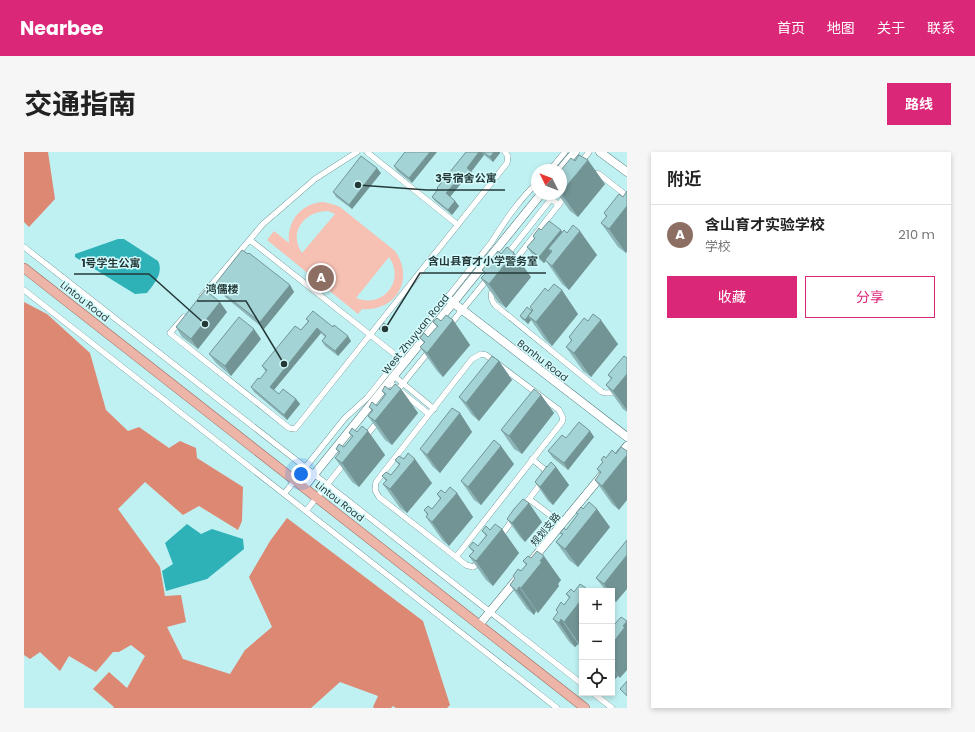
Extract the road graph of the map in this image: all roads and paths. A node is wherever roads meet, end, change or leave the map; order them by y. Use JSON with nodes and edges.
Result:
{"nodes":[{"id":1,"x":357,"y":152,"type":"edge"},
{"id":2,"x":367,"y":152,"type":"edge"},
{"id":3,"x":505,"y":152,"type":"edge"},
{"id":4,"x":565,"y":152,"type":"edge"},
{"id":5,"x":575,"y":152,"type":"edge"},
{"id":6,"x":588,"y":152,"type":"edge"},
{"id":7,"x":600,"y":152,"type":"edge"},
{"id":8,"x":555,"y":164,"type":"edge"},
{"id":9,"x":565,"y":164,"type":"edge"},
{"id":10,"x":575,"y":169,"type":"edge"},
{"id":11,"x":627,"y":172,"type":"edge"},
{"id":12,"x":585,"y":174,"type":"edge"},
{"id":13,"x":572,"y":188,"type":"edge"},
{"id":14,"x":531,"y":189,"type":"edge"},
{"id":15,"x":627,"y":196,"type":"edge"},
{"id":16,"x":536,"y":200,"type":"edge"},
{"id":17,"x":550,"y":200,"type":"edge"},
{"id":18,"x":556,"y":200,"type":"edge"},
{"id":19,"x":559,"y":205,"type":"junction"},
{"id":20,"x":458,"y":225,"type":"junction"},
{"id":21,"x":250,"y":240,"type":"junction"},
{"id":22,"x":24,"y":247,"type":"edge"},
{"id":23,"x":500,"y":263,"type":"edge"},
{"id":24,"x":24,"y":268,"type":"edge"},
{"id":25,"x":495,"y":269,"type":"edge"},
{"id":26,"x":507,"y":271,"type":"edge"},
{"id":27,"x":498,"y":283,"type":"edge"},
{"id":28,"x":24,"y":290,"type":"edge"},
{"id":29,"x":199,"y":299,"type":"edge"},
{"id":30,"x":450,"y":301,"type":"junction"},
{"id":31,"x":462,"y":310,"type":"junction"},
{"id":32,"x":190,"y":311,"type":"edge"},
{"id":33,"x":447,"y":328,"type":"edge"},
{"id":34,"x":370,"y":336,"type":"junction"},
{"id":35,"x":433,"y":347,"type":"edge"},
{"id":36,"x":405,"y":363,"type":"junction"},
{"id":37,"x":392,"y":379,"type":"junction"},
{"id":38,"x":627,"y":379,"type":"edge"},
{"id":39,"x":403,"y":383,"type":"junction"},
{"id":40,"x":399,"y":389,"type":"junction"},
{"id":41,"x":392,"y":400,"type":"edge"},
{"id":42,"x":434,"y":409,"type":"junction"},
{"id":43,"x":429,"y":414,"type":"junction"},
{"id":44,"x":383,"y":416,"type":"edge"},
{"id":45,"x":627,"y":437,"type":"edge"},
{"id":46,"x":360,"y":444,"type":"edge"},
{"id":47,"x":627,"y":446,"type":"edge"},
{"id":48,"x":350,"y":456,"type":"edge"},
{"id":49,"x":532,"y":459,"type":"junction"},
{"id":50,"x":305,"y":467,"type":"junction"},
{"id":51,"x":315,"y":474,"type":"junction"},
{"id":52,"x":295,"y":480,"type":"junction"},
{"id":53,"x":327,"y":484,"type":"junction"},
{"id":54,"x":304,"y":488,"type":"junction"},
{"id":55,"x":284,"y":494,"type":"junction"},
{"id":56,"x":317,"y":497,"type":"junction"},
{"id":57,"x":529,"y":499,"type":"junction"},
{"id":58,"x":306,"y":511,"type":"junction"},
{"id":59,"x":562,"y":524,"type":"junction"},
{"id":60,"x":498,"y":540,"type":"edge"},
{"id":61,"x":456,"y":557,"type":"junction"},
{"id":62,"x":484,"y":557,"type":"edge"},
{"id":63,"x":490,"y":612,"type":"junction"},
{"id":64,"x":479,"y":625,"type":"junction"},
{"id":65,"x":579,"y":682,"type":"edge"},
{"id":66,"x":597,"y":696,"type":"edge"},
{"id":67,"x":557,"y":708,"type":"edge"},
{"id":68,"x":585,"y":708,"type":"edge"},
{"id":69,"x":612,"y":708,"type":"edge"}],
"edges":[{"from":1,"to":21,"type":"street"},
{"from":2,"to":20,"type":"street"},
{"from":3,"to":20,"type":"street"},
{"from":4,"to":8,"type":"street"},
{"from":5,"to":9,"type":"street"},
{"from":6,"to":10,"type":"street"},
{"from":7,"to":11,"type":"street"},
{"from":12,"to":15,"type":"street"},
{"from":13,"to":19,"type":"street"},
{"from":14,"to":30,"type":"street"},
{"from":16,"to":30,"type":"street","name":"West Zhuyuan Road"},
{"from":17,"to":23,"type":"street"},
{"from":18,"to":19,"type":"street"},
{"from":19,"to":26,"type":"street"},
{"from":20,"to":34,"type":"street"},
{"from":21,"to":29,"type":"street"},
{"from":21,"to":34,"type":"street"},
{"from":22,"to":50,"type":"street"},
{"from":24,"to":52,"type":"main road","name":"Lintou Road"},
{"from":25,"to":31,"type":"street"},
{"from":27,"to":38,"type":"street"},
{"from":28,"to":55,"type":"street"},
{"from":30,"to":31,"type":"street","name":"Banhu Road"},
{"from":30,"to":36,"type":"street","name":"West Zhuyuan Road"},
{"from":30,"to":50,"type":"street"},
{"from":31,"to":33,"type":"street"},
{"from":31,"to":45,"type":"street","name":"Banhu Road"},
{"from":32,"to":34,"type":"street"},
{"from":34,"to":36,"type":"street"},
{"from":35,"to":39,"type":"street"},
{"from":36,"to":37,"type":"street","name":"West Zhuyuan Road"},
{"from":37,"to":39,"type":"street"},
{"from":37,"to":40,"type":"street"},
{"from":37,"to":51,"type":"street","name":"West Zhuyuan Road"},
{"from":39,"to":40,"type":"street"},
{"from":39,"to":42,"type":"street"},
{"from":40,"to":41,"type":"street"},
{"from":40,"to":43,"type":"street"},
{"from":42,"to":43,"type":"street"},
{"from":42,"to":49,"type":"street"},
{"from":43,"to":61,"type":"street"},
{"from":44,"to":46,"type":"street"},
{"from":47,"to":59,"type":"street","name":"规划支路"},
{"from":48,"to":53,"type":"street"},
{"from":49,"to":57,"type":"street"},
{"from":49,"to":61,"type":"street"},
{"from":50,"to":51,"type":"street"},
{"from":50,"to":52,"type":"street"},
{"from":51,"to":53,"type":"street"},
{"from":51,"to":54,"type":"street","name":"West Zhuyuan Road"},
{"from":52,"to":54,"type":"main road","name":"Lintou Road"},
{"from":52,"to":55,"type":"street"},
{"from":53,"to":56,"type":"street"},
{"from":53,"to":63,"type":"street"},
{"from":54,"to":56,"type":"main road","name":"Lintou Road"},
{"from":55,"to":58,"type":"street"},
{"from":56,"to":58,"type":"street"},
{"from":56,"to":64,"type":"main road","name":"Lintou Road"},
{"from":57,"to":59,"type":"street"},
{"from":57,"to":60,"type":"street"},
{"from":58,"to":67,"type":"street"},
{"from":59,"to":63,"type":"street","name":"规划支路"},
{"from":61,"to":62,"type":"street"},
{"from":63,"to":64,"type":"street","name":"规划支路"},
{"from":63,"to":65,"type":"street"},
{"from":64,"to":68,"type":"main road","name":"Lintou Road"},
{"from":66,"to":69,"type":"street"}]}
